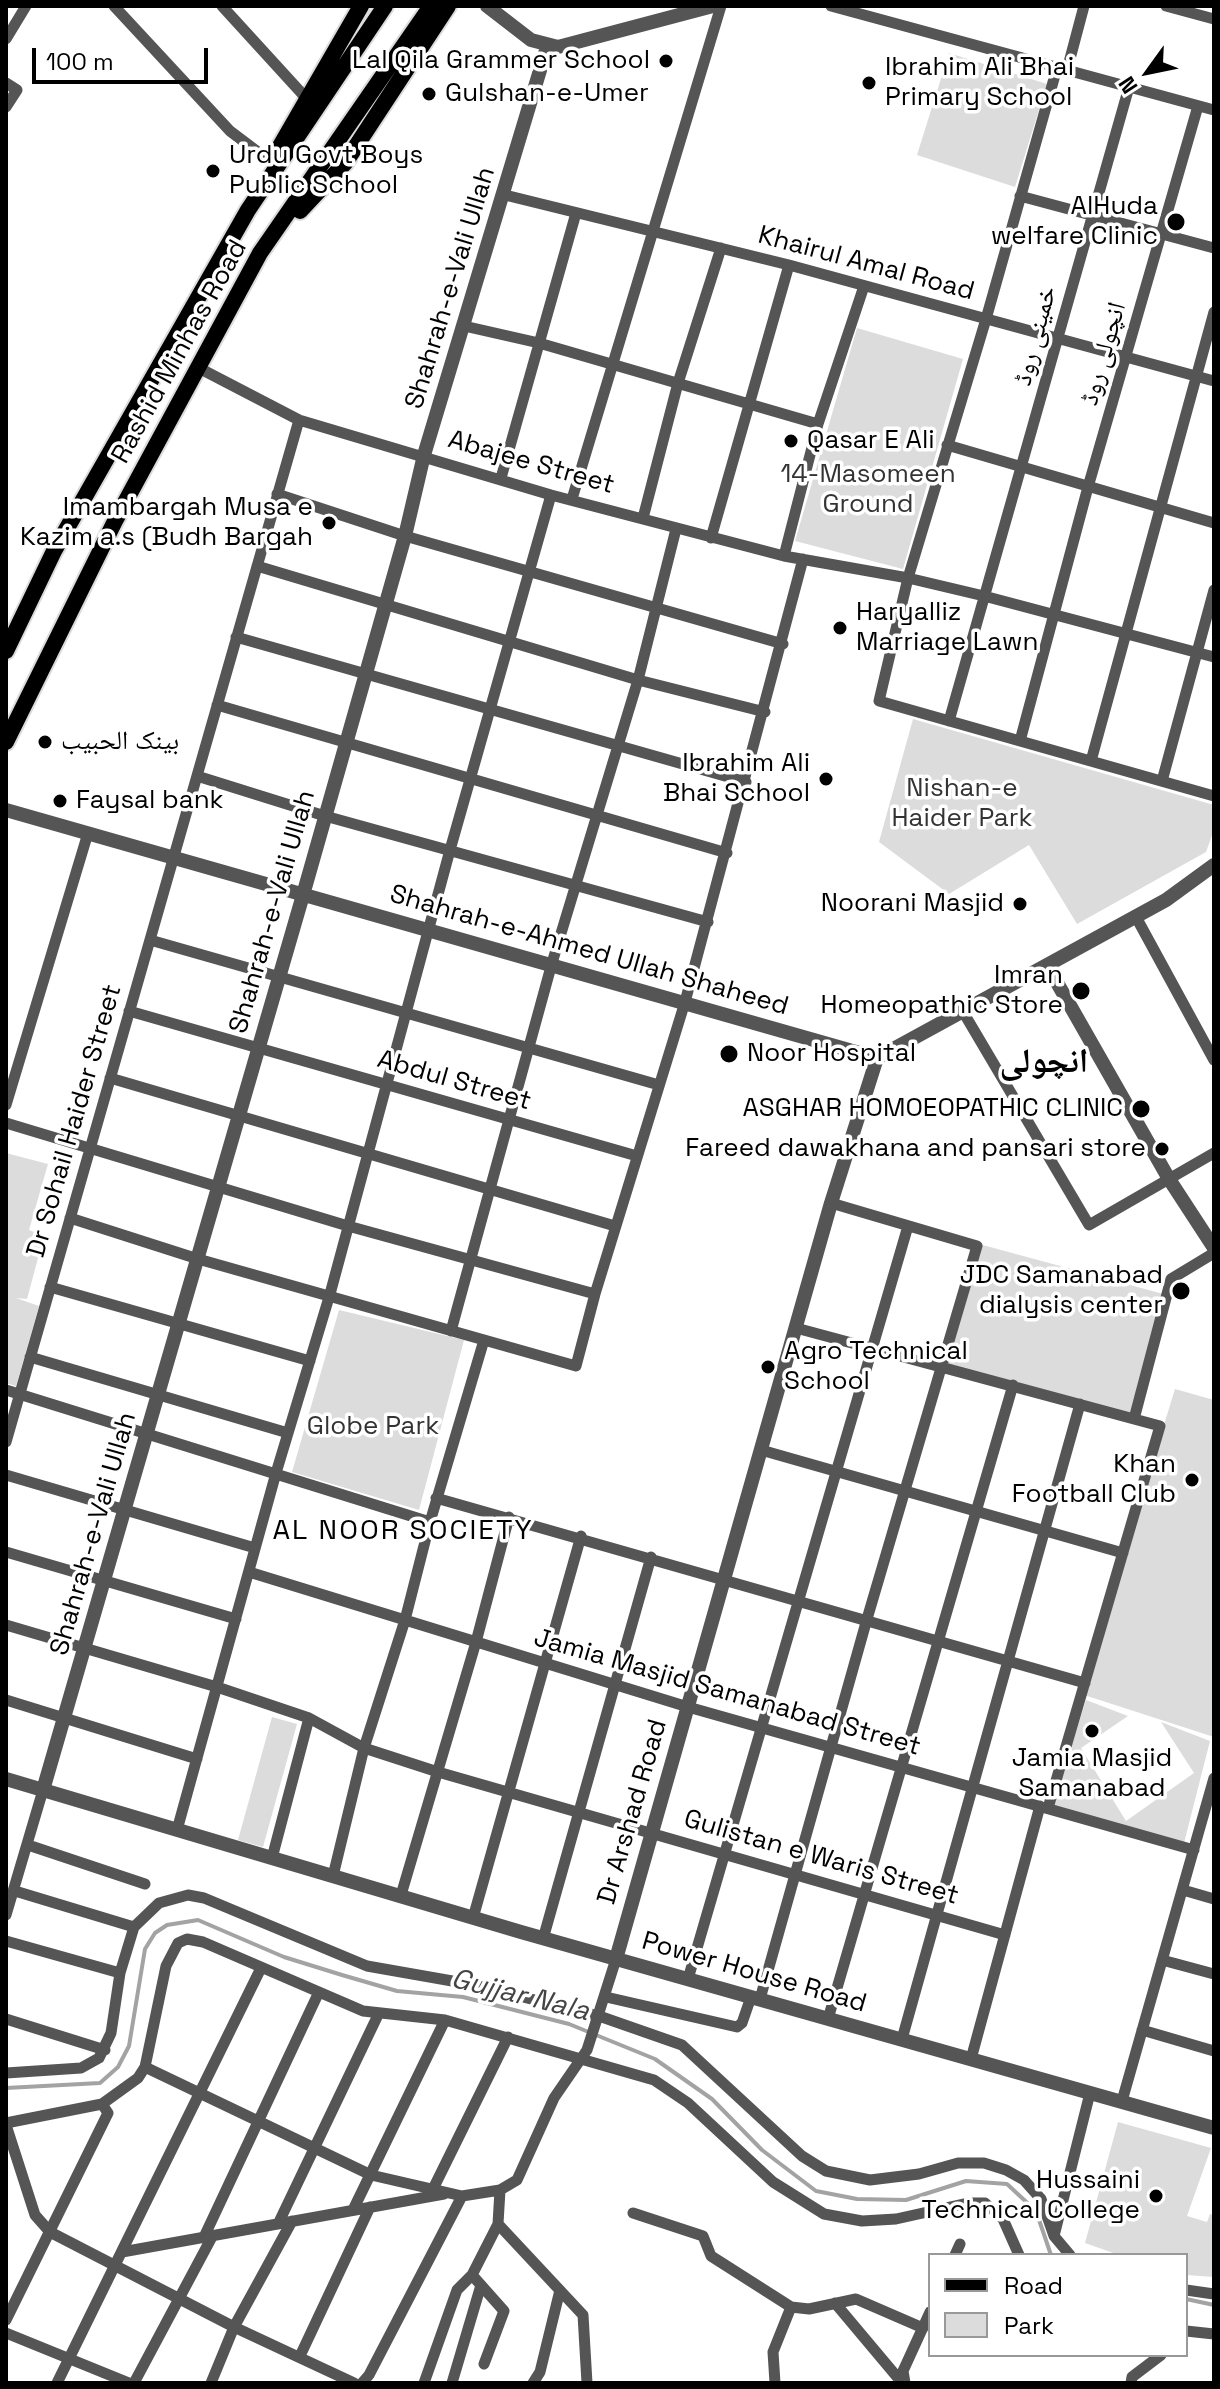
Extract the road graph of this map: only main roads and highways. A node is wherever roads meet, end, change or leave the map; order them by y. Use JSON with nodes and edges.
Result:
{"nodes":[{"id":1,"x":361,"y":6,"type":"edge"},
{"id":2,"x":385,"y":6,"type":"edge"},
{"id":3,"x":431,"y":6,"type":"edge"},
{"id":4,"x":448,"y":6,"type":"edge"},
{"id":5,"x":248,"y":210,"type":"junction"},
{"id":6,"x":260,"y":253,"type":"junction"},
{"id":7,"x":6,"y":650,"type":"edge"},
{"id":8,"x":6,"y":742,"type":"edge"}],
"edges":[{"from":1,"to":5,"type":"main road"},
{"from":2,"to":5,"type":"main road","name":"Rashid Minhas Road"},
{"from":3,"to":6,"type":"main road","name":"Rashid Minhas Road"},
{"from":4,"to":6,"type":"main road"},
{"from":5,"to":7,"type":"main road","name":"Rashid Minhas Road"},
{"from":6,"to":8,"type":"main road","name":"Rashid Minhas Road"}]}
